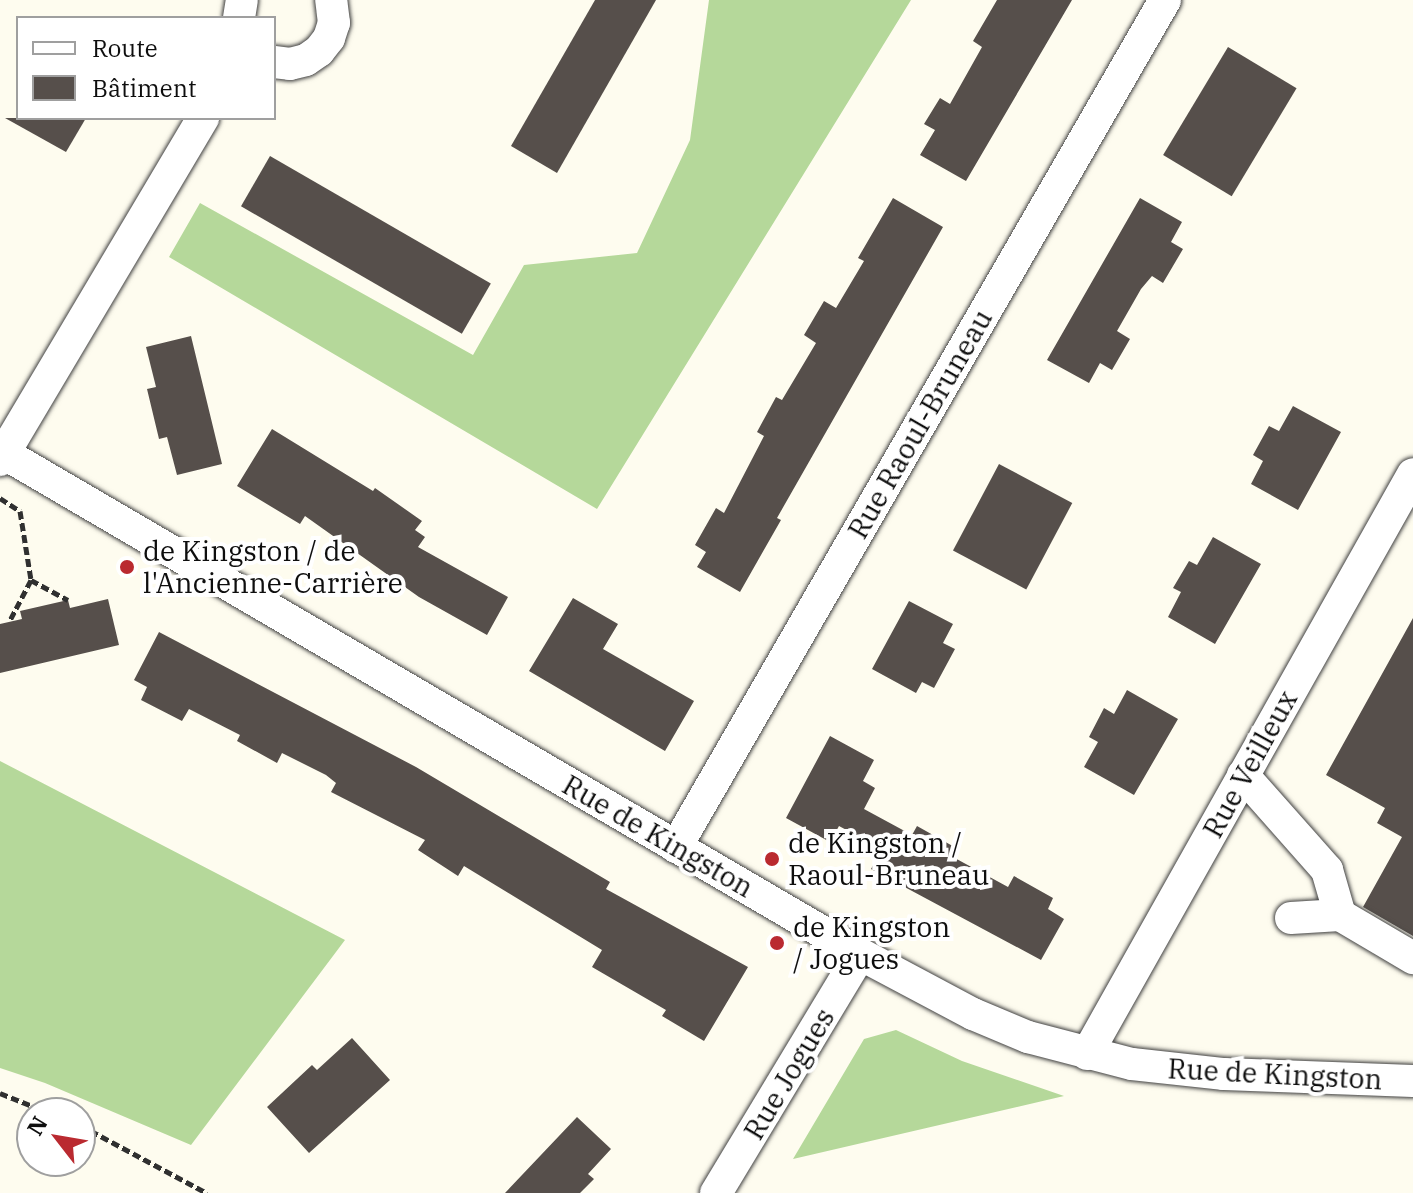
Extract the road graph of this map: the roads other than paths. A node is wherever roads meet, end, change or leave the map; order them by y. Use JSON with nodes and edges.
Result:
{"nodes":[{"id":1,"x":331,"y":0,"type":"edge"},
{"id":2,"x":1165,"y":0,"type":"edge"},
{"id":3,"x":276,"y":62,"type":"edge"},
{"id":4,"x":202,"y":120,"type":"edge"},
{"id":5,"x":1,"y":455,"type":"edge"},
{"id":6,"x":1413,"y":474,"type":"edge"},
{"id":7,"x":1243,"y":775,"type":"junction"},
{"id":8,"x":676,"y":847,"type":"junction"},
{"id":9,"x":1340,"y":915,"type":"junction"},
{"id":10,"x":1291,"y":918,"type":"dead end"},
{"id":11,"x":860,"y":954,"type":"junction"},
{"id":12,"x":1413,"y":958,"type":"edge"},
{"id":13,"x":1087,"y":1054,"type":"junction"},
{"id":14,"x":1413,"y":1081,"type":"edge"},
{"id":15,"x":716,"y":1193,"type":"edge"}],
"edges":[{"from":1,"to":3,"type":"street"},
{"from":2,"to":8,"type":"street","name":"Rue Raoul-Bruneau"},
{"from":4,"to":5,"type":"street"},
{"from":5,"to":8,"type":"street","name":"Rue de Kingston"},
{"from":6,"to":7,"type":"street","name":"Rue Veilleux"},
{"from":7,"to":9,"type":"street"},
{"from":7,"to":13,"type":"street","name":"Rue Veilleux"},
{"from":8,"to":11,"type":"street","name":"Rue de Kingston"},
{"from":9,"to":10,"type":"street"},
{"from":9,"to":12,"type":"street"},
{"from":11,"to":13,"type":"street","name":"Rue de Kingston"},
{"from":11,"to":15,"type":"street","name":"Rue Jogues"},
{"from":13,"to":14,"type":"street","name":"Rue de Kingston"}]}
